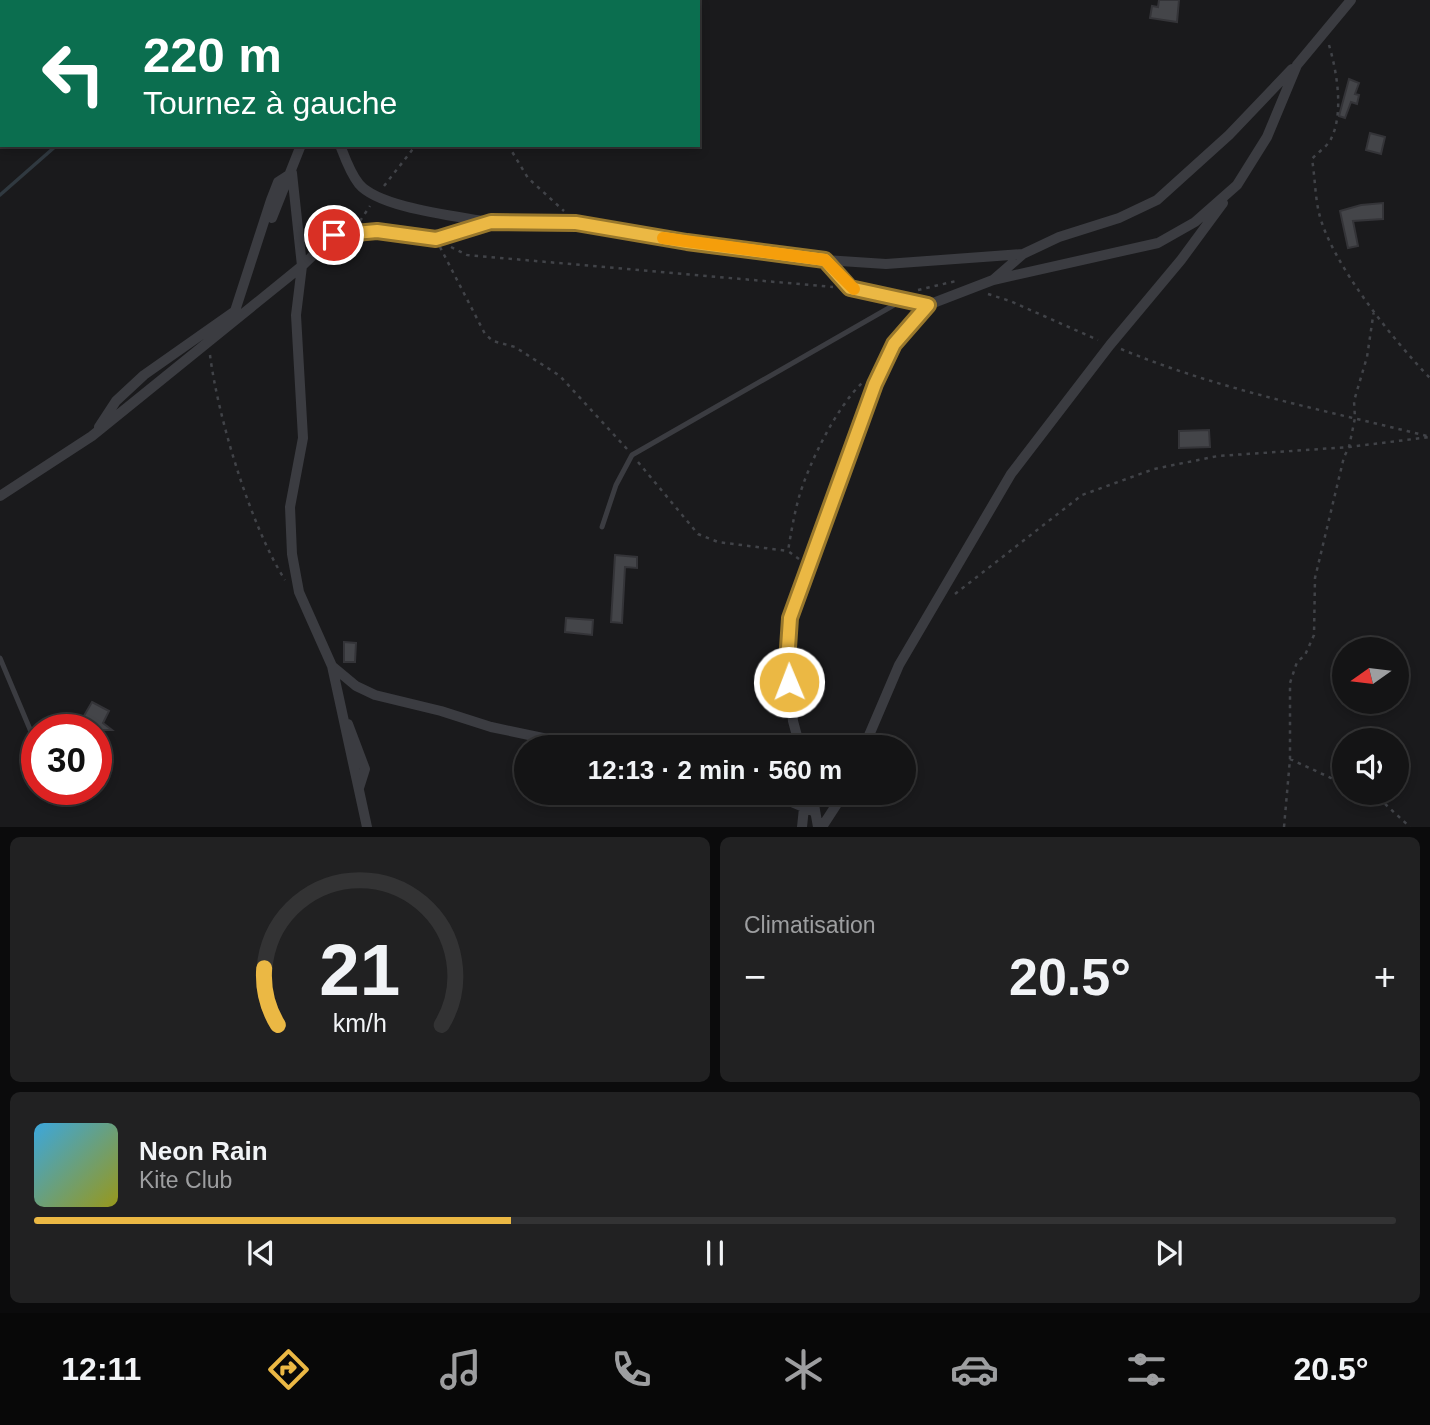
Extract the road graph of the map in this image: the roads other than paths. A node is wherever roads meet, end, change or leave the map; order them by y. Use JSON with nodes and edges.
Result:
{"nodes":[{"id":1,"x":1351,"y":0,"type":"edge"},
{"id":2,"x":1297,"y":65,"type":"junction"},
{"id":3,"x":300,"y":147,"type":"edge"},
{"id":4,"x":341,"y":147,"type":"edge"},
{"id":5,"x":292,"y":173,"type":"junction"},
{"id":6,"x":1237,"y":184,"type":"junction"},
{"id":7,"x":491,"y":222,"type":"junction"},
{"id":8,"x":1023,"y":254,"type":"junction"},
{"id":9,"x":825,"y":260,"type":"junction"},
{"id":10,"x":302,"y":266,"type":"junction"},
{"id":11,"x":993,"y":280,"type":"junction"},
{"id":12,"x":901,"y":302,"type":"junction"},
{"id":13,"x":928,"y":305,"type":"junction"},
{"id":14,"x":233,"y":316,"type":"junction"},
{"id":15,"x":92,"y":436,"type":"junction"},
{"id":16,"x":0,"y":496,"type":"edge"},
{"id":17,"x":602,"y":527,"type":"dead end"},
{"id":18,"x":0,"y":658,"type":"edge"},
{"id":19,"x":332,"y":666,"type":"junction"},
{"id":20,"x":24,"y":714,"type":"edge"},
{"id":21,"x":529,"y":735,"type":"edge"},
{"id":22,"x":797,"y":735,"type":"edge"},
{"id":23,"x":869,"y":735,"type":"edge"},
{"id":24,"x":798,"y":805,"type":"edge"},
{"id":25,"x":810,"y":805,"type":"edge"},
{"id":26,"x":836,"y":805,"type":"edge"},
{"id":27,"x":809,"y":810,"type":"junction"},
{"id":28,"x":368,"y":827,"type":"edge"},
{"id":29,"x":802,"y":827,"type":"edge"},
{"id":30,"x":820,"y":827,"type":"edge"}],
"edges":[{"from":1,"to":2,"type":"street"},
{"from":2,"to":6,"type":"street"},
{"from":2,"to":8,"type":"street"},
{"from":3,"to":5,"type":"street"},
{"from":4,"to":7,"type":"street"},
{"from":5,"to":10,"type":"street"},
{"from":5,"to":14,"type":"street"},
{"from":6,"to":11,"type":"street"},
{"from":6,"to":23,"type":"street"},
{"from":7,"to":9,"type":"street"},
{"from":7,"to":10,"type":"street"},
{"from":8,"to":9,"type":"street"},
{"from":8,"to":11,"type":"street"},
{"from":9,"to":12,"type":"street"},
{"from":10,"to":14,"type":"street"},
{"from":10,"to":19,"type":"street"},
{"from":11,"to":13,"type":"street"},
{"from":12,"to":13,"type":"street"},
{"from":12,"to":17,"type":"lane"},
{"from":13,"to":22,"type":"street"},
{"from":14,"to":15,"type":"street"},
{"from":14,"to":15,"type":"street"},
{"from":15,"to":16,"type":"street"},
{"from":18,"to":20,"type":"lane"},
{"from":19,"to":21,"type":"street"},
{"from":19,"to":28,"type":"street"},
{"from":24,"to":27,"type":"street"},
{"from":25,"to":27,"type":"street"},
{"from":26,"to":30,"type":"street"},
{"from":27,"to":29,"type":"street"},
{"from":27,"to":30,"type":"street"}]}
